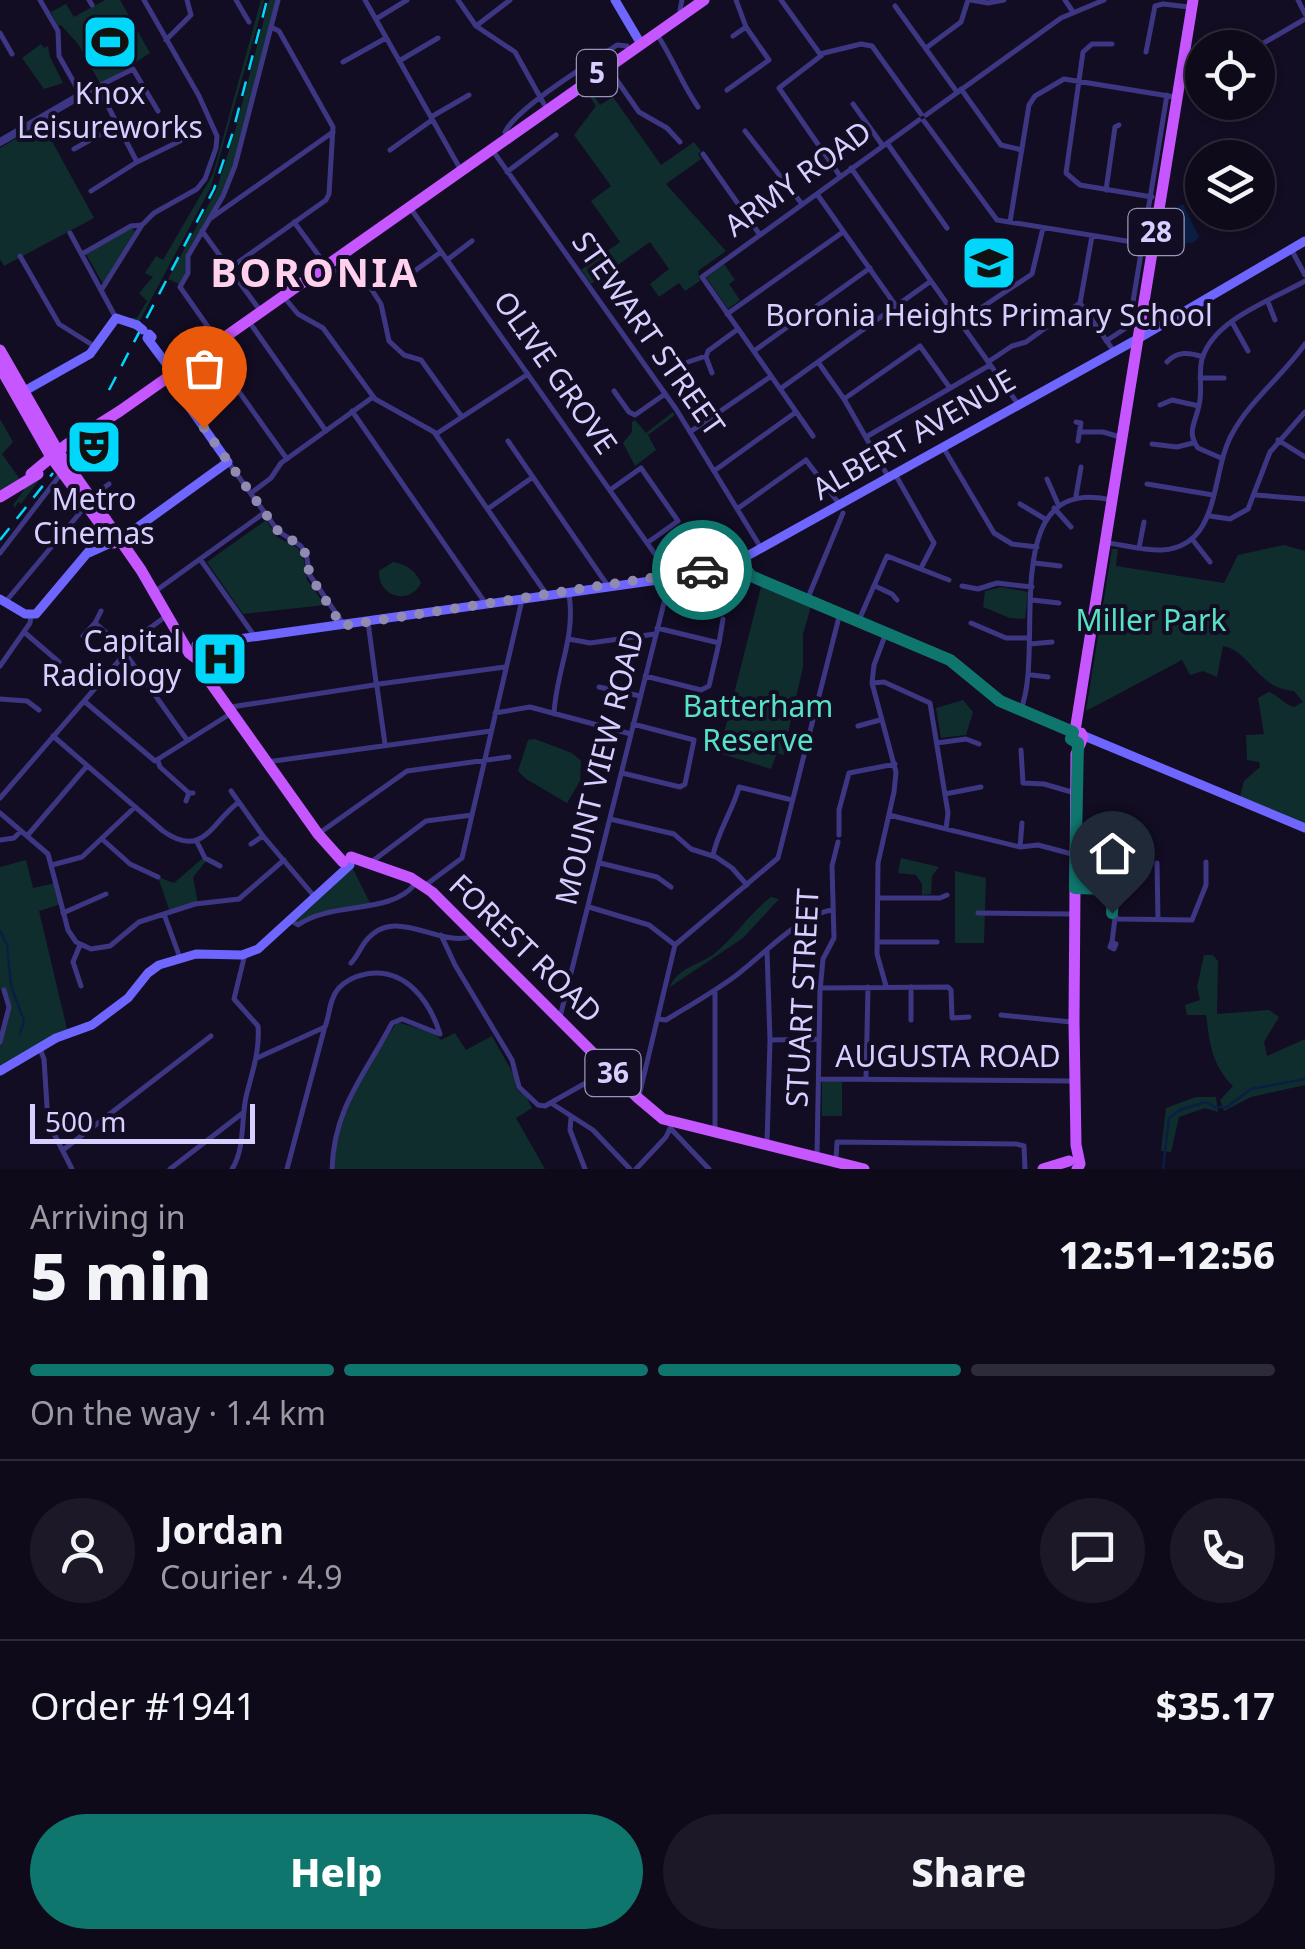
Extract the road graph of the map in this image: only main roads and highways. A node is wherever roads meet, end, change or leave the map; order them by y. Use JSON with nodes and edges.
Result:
{"nodes":[{"id":1,"x":615,"y":0,"type":"edge"},
{"id":2,"x":694,"y":0,"type":"edge"},
{"id":3,"x":704,"y":0,"type":"edge"},
{"id":4,"x":1193,"y":4,"type":"edge"},
{"id":5,"x":682,"y":8,"type":"edge"},
{"id":6,"x":635,"y":43,"type":"junction"},
{"id":7,"x":490,"y":146,"type":"junction"},
{"id":8,"x":1305,"y":240,"type":"edge"},
{"id":9,"x":1136,"y":342,"type":"junction"},
{"id":10,"x":1111,"y":347,"type":"junction"},
{"id":11,"x":0,"y":350,"type":"edge"},
{"id":12,"x":0,"y":367,"type":"edge"},
{"id":13,"x":171,"y":374,"type":"junction"},
{"id":14,"x":20,"y":394,"type":"junction"},
{"id":15,"x":120,"y":410,"type":"junction"},
{"id":16,"x":57,"y":459,"type":"junction"},
{"id":17,"x":28,"y":478,"type":"junction"},
{"id":18,"x":82,"y":496,"type":"junction"},
{"id":19,"x":0,"y":497,"type":"edge"},
{"id":20,"x":107,"y":531,"type":"junction"},
{"id":21,"x":741,"y":567,"type":"junction"},
{"id":22,"x":3,"y":599,"type":"edge"},
{"id":23,"x":168,"y":615,"type":"junction"},
{"id":24,"x":197,"y":649,"type":"junction"},
{"id":25,"x":1077,"y":737,"type":"junction"},
{"id":26,"x":1305,"y":828,"type":"edge"},
{"id":27,"x":348,"y":861,"type":"junction"},
{"id":28,"x":0,"y":1071,"type":"edge"},
{"id":29,"x":819,"y":1162,"type":"edge"},
{"id":30,"x":1068,"y":1166,"type":"edge"},
{"id":31,"x":864,"y":1169,"type":"edge"}],
"edges":[{"from":1,"to":6,"type":"main road"},
{"from":2,"to":5,"type":"main road","number":"5"},
{"from":3,"to":5,"type":"main road","number":"5"},
{"from":4,"to":9,"type":"main road","number":"28"},
{"from":5,"to":6,"type":"main road","number":"5"},
{"from":5,"to":6,"type":"main road","number":"5"},
{"from":6,"to":7,"type":"main road","number":"5"},
{"from":6,"to":7,"type":"main road","number":"5"},
{"from":7,"to":13,"type":"main road","number":"5"},
{"from":8,"to":9,"type":"main road"},
{"from":9,"to":10,"type":"main road","name":"ALBERT AVENUE"},
{"from":9,"to":10,"type":"main road","name":"ALBERT AVENUE"},
{"from":9,"to":25,"type":"main road","number":"28"},
{"from":10,"to":21,"type":"main road","name":"ALBERT AVENUE"},
{"from":11,"to":14,"type":"main road"},
{"from":12,"to":14,"type":"main road"},
{"from":13,"to":14,"type":"main road"},
{"from":13,"to":15,"type":"main road","number":"5"},
{"from":13,"to":20,"type":"main road"},
{"from":14,"to":16,"type":"main road"},
{"from":14,"to":16,"type":"main road"},
{"from":15,"to":16,"type":"main road","number":"5"},
{"from":15,"to":16,"type":"main road","number":"5"},
{"from":16,"to":17,"type":"main road","number":"5"},
{"from":16,"to":17,"type":"main road"},
{"from":16,"to":18,"type":"main road"},
{"from":16,"to":18,"type":"main road"},
{"from":17,"to":19,"type":"main road","number":"5"},
{"from":18,"to":20,"type":"main road"},
{"from":20,"to":22,"type":"main road"},
{"from":20,"to":23,"type":"main road","number":"36"},
{"from":20,"to":23,"type":"main road","number":"36"},
{"from":21,"to":24,"type":"main road","name":"ALBERT AVENUE"},
{"from":21,"to":25,"type":"main road"},
{"from":23,"to":24,"type":"main road","number":"36"},
{"from":24,"to":27,"type":"main road","number":"36"},
{"from":25,"to":26,"type":"main road"},
{"from":25,"to":30,"type":"main road","number":"28"},
{"from":27,"to":28,"type":"main road","name":"FOREST ROAD"},
{"from":27,"to":29,"type":"main road","name":"FOREST ROAD","number":"36"},
{"from":29,"to":31,"type":"main road","name":"FOREST ROAD","number":"36"}]}
